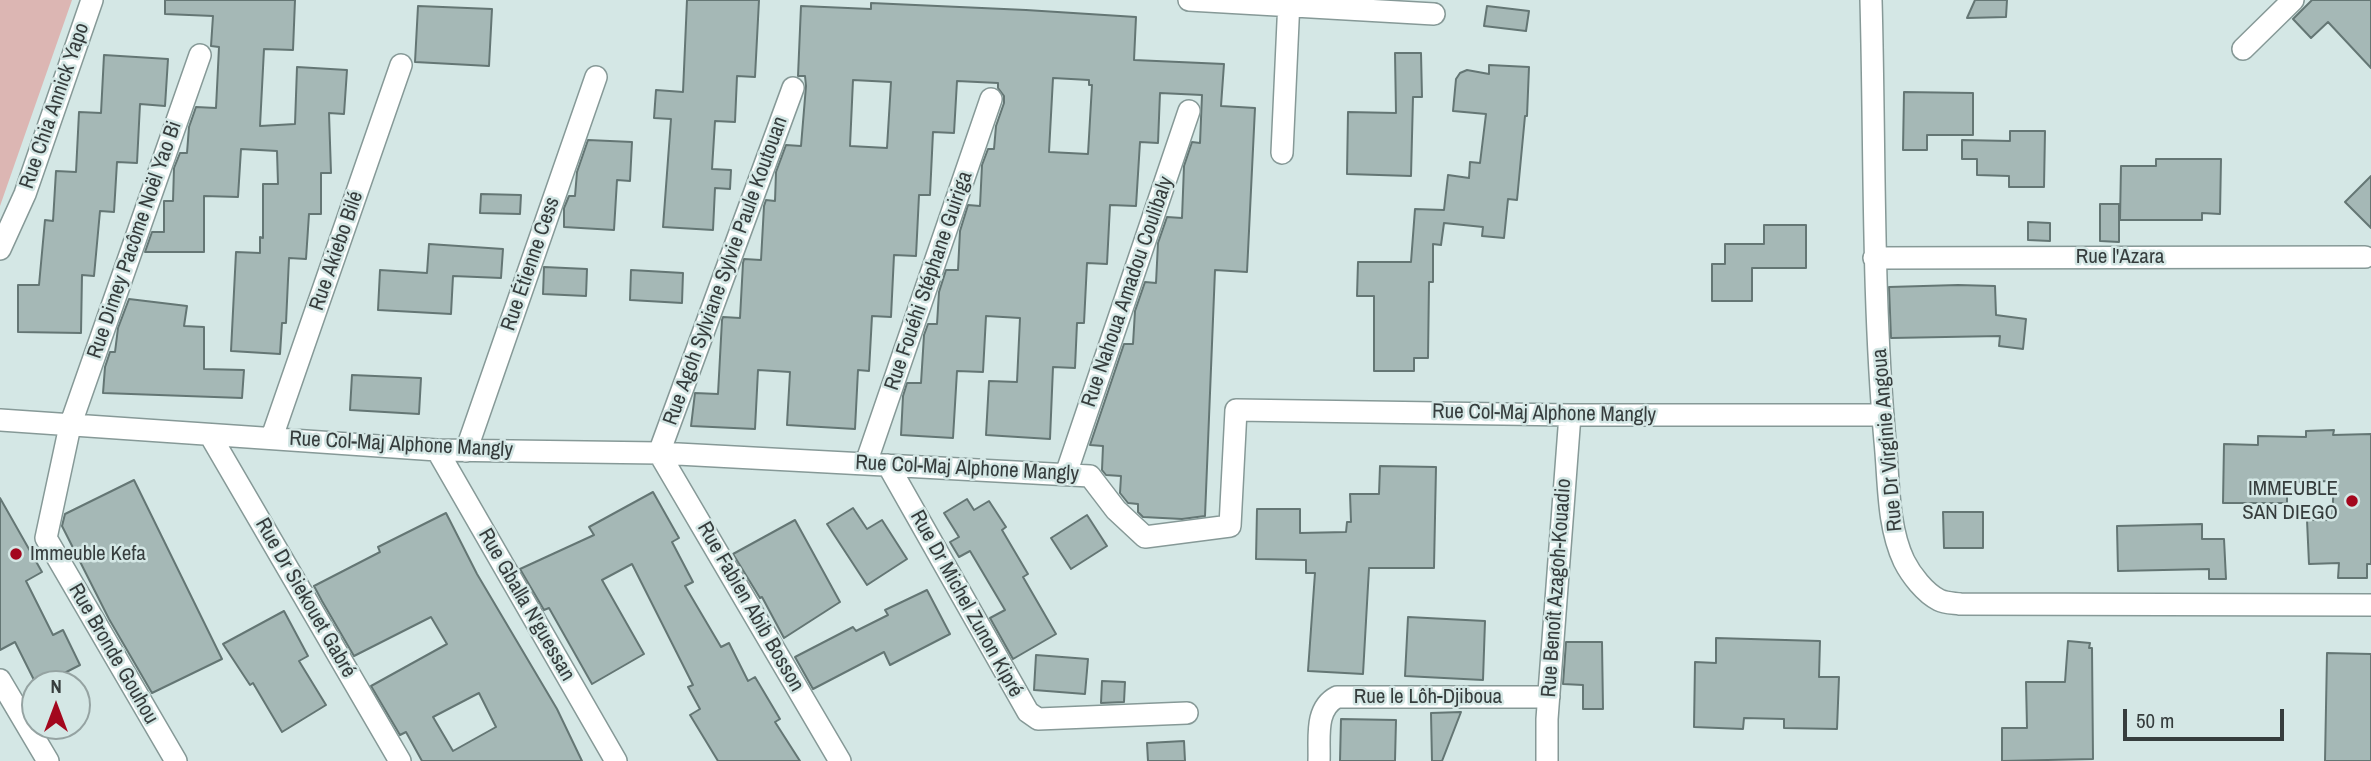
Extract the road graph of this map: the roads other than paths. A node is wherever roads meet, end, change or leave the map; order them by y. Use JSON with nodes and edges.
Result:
{"nodes":[{"id":1,"x":92,"y":0,"type":"edge"},
{"id":2,"x":1189,"y":0,"type":"edge"},
{"id":3,"x":1871,"y":0,"type":"edge"},
{"id":4,"x":2293,"y":0,"type":"edge"},
{"id":5,"x":1289,"y":3,"type":"edge"},
{"id":6,"x":1434,"y":14,"type":"dead end"},
{"id":7,"x":2243,"y":49,"type":"dead end"},
{"id":8,"x":200,"y":55,"type":"dead end"},
{"id":9,"x":401,"y":65,"type":"dead end"},
{"id":10,"x":596,"y":77,"type":"dead end"},
{"id":11,"x":793,"y":88,"type":"dead end"},
{"id":12,"x":991,"y":99,"type":"dead end"},
{"id":13,"x":1189,"y":111,"type":"dead end"},
{"id":14,"x":1282,"y":153,"type":"dead end"},
{"id":15,"x":0,"y":249,"type":"edge"},
{"id":16,"x":2365,"y":257,"type":"dead end"},
{"id":17,"x":1874,"y":258,"type":"junction"},
{"id":18,"x":1570,"y":415,"type":"junction"},
{"id":19,"x":1883,"y":415,"type":"junction"},
{"id":20,"x":0,"y":420,"type":"edge"},
{"id":21,"x":70,"y":426,"type":"junction"},
{"id":22,"x":210,"y":435,"type":"junction"},
{"id":23,"x":272,"y":437,"type":"junction"},
{"id":24,"x":437,"y":450,"type":"junction"},
{"id":25,"x":466,"y":451,"type":"junction"},
{"id":26,"x":659,"y":453,"type":"junction"},
{"id":27,"x":866,"y":464,"type":"junction"},
{"id":28,"x":888,"y":465,"type":"junction"},
{"id":29,"x":1066,"y":474,"type":"junction"},
{"id":30,"x":2371,"y":605,"type":"edge"},
{"id":31,"x":0,"y":680,"type":"edge"},
{"id":32,"x":1549,"y":697,"type":"junction"},
{"id":33,"x":1187,"y":713,"type":"dead end"},
{"id":34,"x":48,"y":761,"type":"edge"},
{"id":35,"x":176,"y":761,"type":"edge"},
{"id":36,"x":400,"y":761,"type":"edge"},
{"id":37,"x":616,"y":761,"type":"edge"},
{"id":38,"x":840,"y":761,"type":"edge"},
{"id":39,"x":1319,"y":761,"type":"edge"},
{"id":40,"x":1547,"y":761,"type":"edge"}],
"edges":[{"from":1,"to":15,"type":"street","name":"Rue Chia Annick Yapo"},
{"from":2,"to":5,"type":"street"},
{"from":3,"to":17,"type":"street","name":"Rue Dr Virginie Angoua"},
{"from":4,"to":7,"type":"street"},
{"from":5,"to":6,"type":"street"},
{"from":5,"to":14,"type":"street"},
{"from":8,"to":21,"type":"street","name":"Rue Dimey Pacôme Noël Yao Bi"},
{"from":9,"to":23,"type":"street","name":"Rue Akiebo Bilé"},
{"from":10,"to":25,"type":"street","name":"Rue Étienne Cess"},
{"from":11,"to":26,"type":"street","name":"Rue Agoh Sylviane Sylvie Paule Koutouan"},
{"from":12,"to":27,"type":"street","name":"Rue Fouéhi Stéphane Guiriga"},
{"from":13,"to":29,"type":"street","name":"Rue Nahoua Amadou Coulibaly"},
{"from":16,"to":17,"type":"street","name":"Rue l'Azara"},
{"from":17,"to":19,"type":"street","name":"Rue Dr Virginie Angoua"},
{"from":18,"to":19,"type":"street","name":"Rue Col-Maj Alphone Mangly"},
{"from":18,"to":29,"type":"street","name":"Rue Col-Maj Alphone Mangly"},
{"from":18,"to":32,"type":"street","name":"Rue Benoît Azagoh-Kouadio"},
{"from":19,"to":30,"type":"street","name":"Rue Dr Virginie Angoua"},
{"from":20,"to":21,"type":"street","name":"Rue Col-Maj Alphone Mangly"},
{"from":21,"to":22,"type":"street","name":"Rue Col-Maj Alphone Mangly"},
{"from":21,"to":35,"type":"street","name":"Rue Bronde Gouhou"},
{"from":22,"to":23,"type":"street","name":"Rue Col-Maj Alphone Mangly"},
{"from":22,"to":36,"type":"street","name":"Rue Dr Siekouet Gabré"},
{"from":23,"to":24,"type":"street","name":"Rue Col-Maj Alphone Mangly"},
{"from":24,"to":25,"type":"street","name":"Rue Col-Maj Alphone Mangly"},
{"from":24,"to":37,"type":"street","name":"Rue Gballa N'guessan"},
{"from":25,"to":26,"type":"street","name":"Rue Col-Maj Alphone Mangly"},
{"from":26,"to":27,"type":"street","name":"Rue Col-Maj Alphone Mangly"},
{"from":26,"to":38,"type":"street","name":"Rue Fabien Abib Bosson"},
{"from":27,"to":28,"type":"street","name":"Rue Col-Maj Alphone Mangly"},
{"from":28,"to":29,"type":"street","name":"Rue Col-Maj Alphone Mangly"},
{"from":28,"to":33,"type":"street","name":"Rue Dr Michel Zunon Kipré"},
{"from":31,"to":34,"type":"street"},
{"from":32,"to":39,"type":"street","name":"Rue le Lôh-Djiboua"},
{"from":32,"to":40,"type":"street","name":"Rue Benoît Azagoh-Kouadio"}]}
